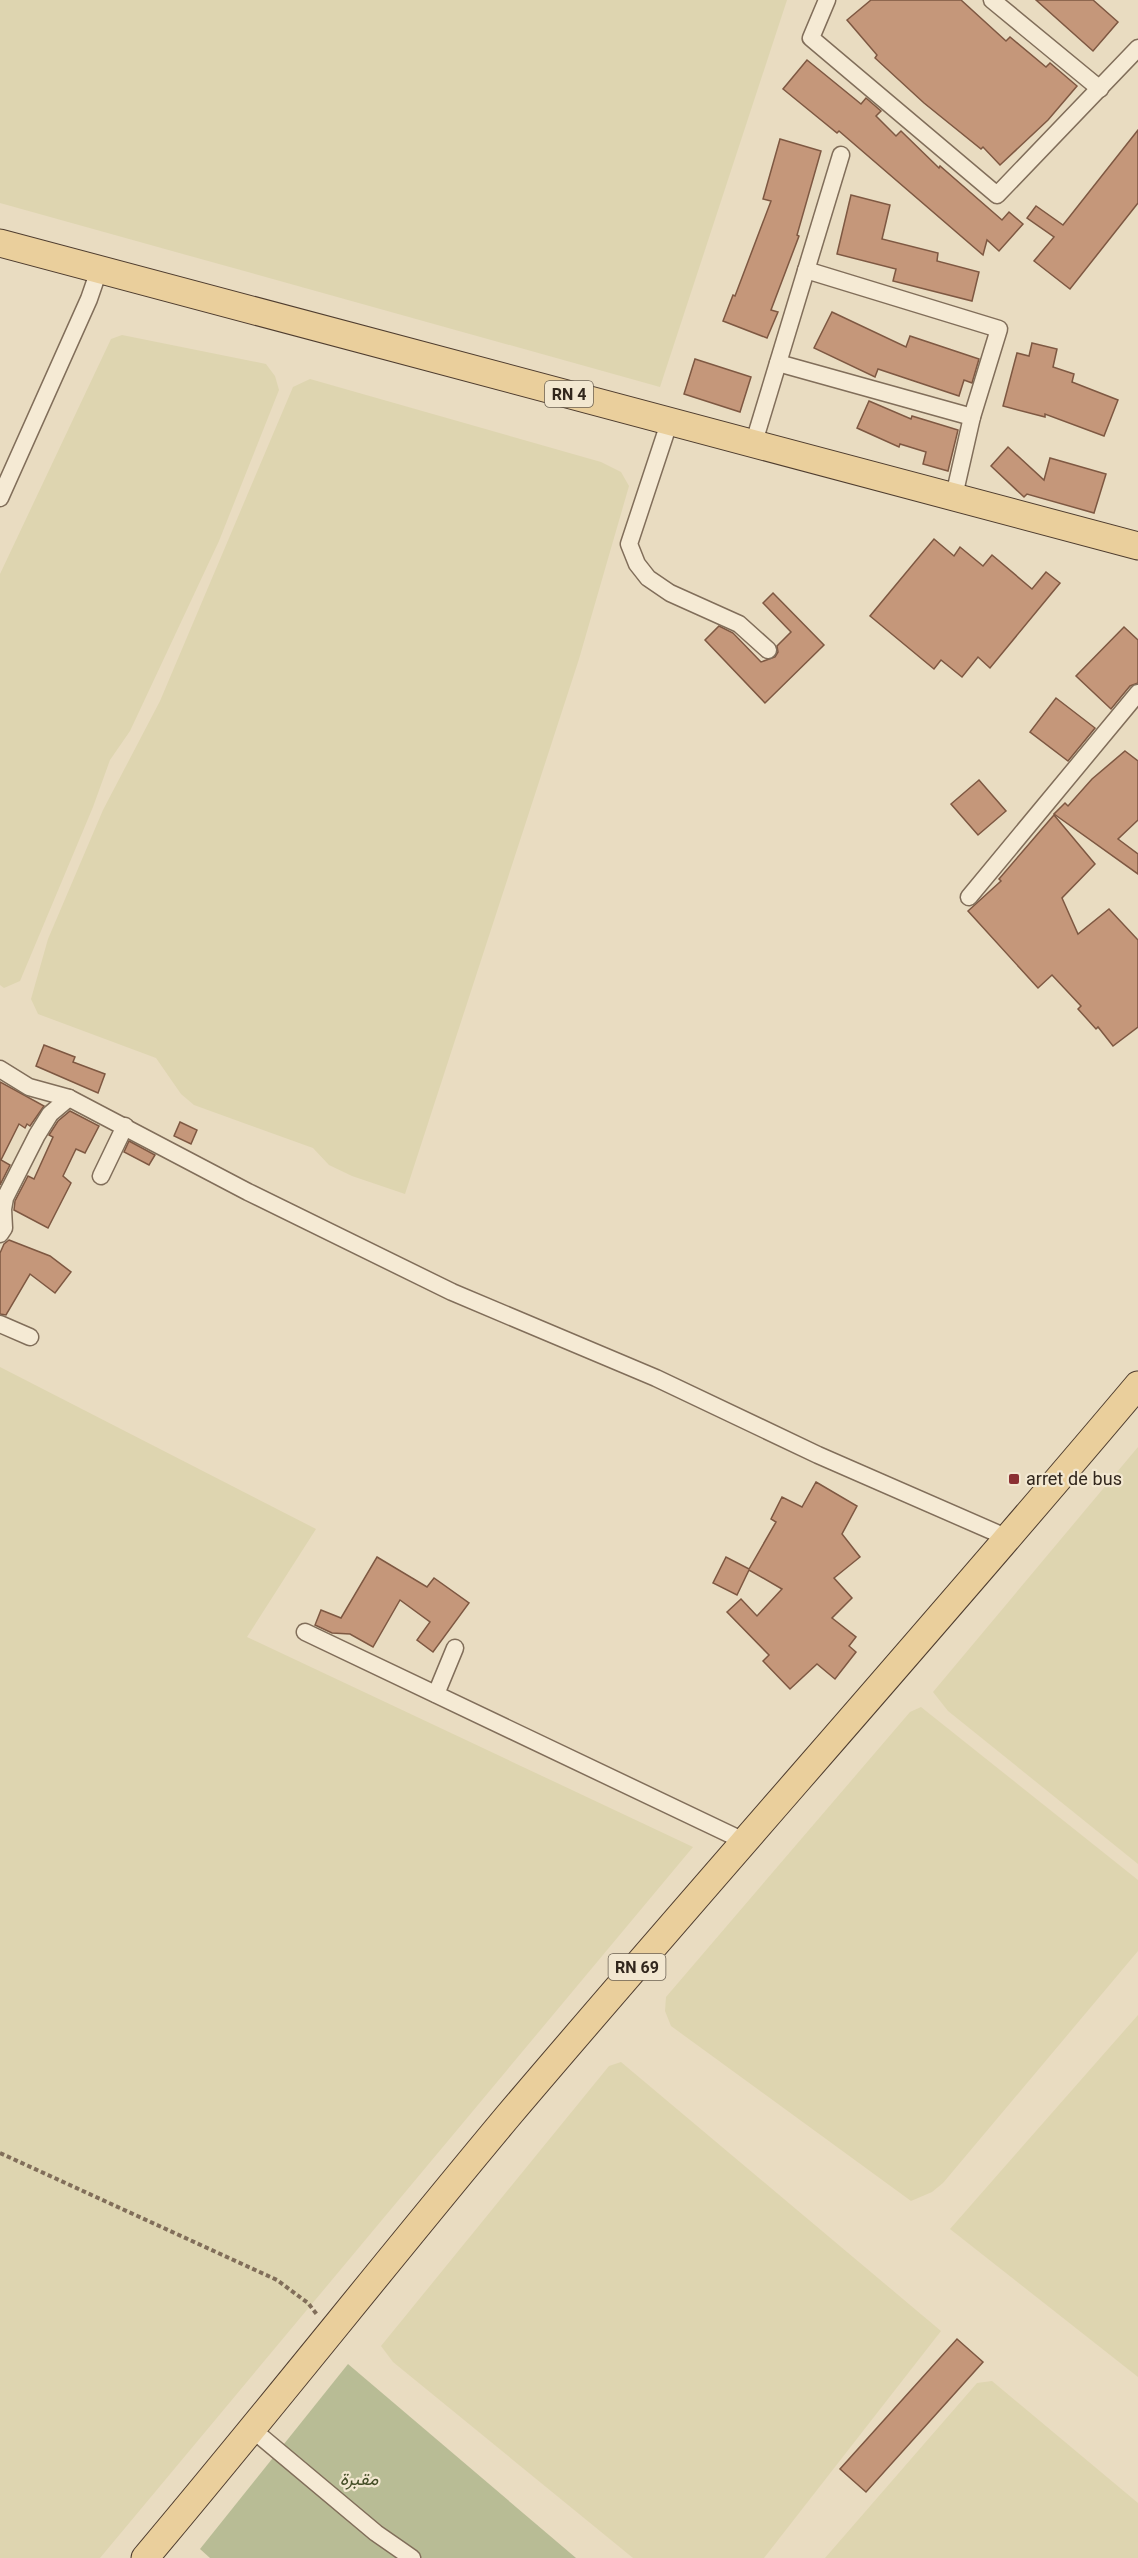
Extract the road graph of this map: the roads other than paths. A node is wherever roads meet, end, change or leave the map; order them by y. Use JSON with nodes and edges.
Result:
{"nodes":[{"id":1,"x":827,"y":0,"type":"edge"},
{"id":2,"x":992,"y":0,"type":"edge"},
{"id":3,"x":1138,"y":48,"type":"edge"},
{"id":4,"x":1100,"y":89,"type":"junction"},
{"id":5,"x":841,"y":155,"type":"dead end"},
{"id":6,"x":0,"y":243,"type":"edge"},
{"id":7,"x":99,"y":270,"type":"junction"},
{"id":8,"x":806,"y":270,"type":"junction"},
{"id":9,"x":778,"y":363,"type":"junction"},
{"id":10,"x":972,"y":417,"type":"junction"},
{"id":11,"x":670,"y":420,"type":"junction"},
{"id":12,"x":754,"y":442,"type":"junction"},
{"id":13,"x":954,"y":496,"type":"junction"},
{"id":14,"x":0,"y":498,"type":"edge"},
{"id":15,"x":1138,"y":546,"type":"edge"},
{"id":16,"x":768,"y":650,"type":"dead end"},
{"id":17,"x":1138,"y":693,"type":"edge"},
{"id":18,"x":969,"y":897,"type":"dead end"},
{"id":19,"x":0,"y":1069,"type":"edge"},
{"id":20,"x":69,"y":1098,"type":"junction"},
{"id":21,"x":124,"y":1126,"type":"junction"},
{"id":22,"x":101,"y":1176,"type":"dead end"},
{"id":23,"x":0,"y":1234,"type":"edge"},
{"id":24,"x":0,"y":1324,"type":"edge"},
{"id":25,"x":30,"y":1337,"type":"dead end"},
{"id":26,"x":1138,"y":1384,"type":"edge"},
{"id":27,"x":1008,"y":1538,"type":"junction"},
{"id":28,"x":306,"y":1632,"type":"dead end"},
{"id":29,"x":455,"y":1648,"type":"dead end"},
{"id":30,"x":436,"y":1694,"type":"junction"},
{"id":31,"x":746,"y":1842,"type":"junction"},
{"id":32,"x":253,"y":2430,"type":"junction"},
{"id":33,"x":146,"y":2558,"type":"edge"},
{"id":34,"x":412,"y":2558,"type":"edge"}],
"edges":[{"from":1,"to":4,"type":"street"},
{"from":2,"to":4,"type":"street"},
{"from":3,"to":4,"type":"street"},
{"from":5,"to":8,"type":"street"},
{"from":6,"to":7,"type":"main road","number":"RN 4"},
{"from":7,"to":11,"type":"main road","number":"RN 4"},
{"from":7,"to":14,"type":"street"},
{"from":8,"to":9,"type":"street"},
{"from":8,"to":10,"type":"street"},
{"from":9,"to":10,"type":"street"},
{"from":9,"to":12,"type":"street"},
{"from":10,"to":13,"type":"street"},
{"from":11,"to":12,"type":"main road","number":"RN 4"},
{"from":11,"to":16,"type":"street"},
{"from":12,"to":13,"type":"main road","number":"RN 4"},
{"from":13,"to":15,"type":"main road","number":"RN 4"},
{"from":17,"to":18,"type":"street"},
{"from":19,"to":20,"type":"street"},
{"from":20,"to":21,"type":"street"},
{"from":20,"to":23,"type":"street"},
{"from":21,"to":22,"type":"street"},
{"from":21,"to":27,"type":"street"},
{"from":24,"to":25,"type":"street"},
{"from":26,"to":27,"type":"main road","number":"RN 69"},
{"from":27,"to":31,"type":"main road","number":"RN 69"},
{"from":28,"to":30,"type":"street"},
{"from":29,"to":30,"type":"street"},
{"from":30,"to":31,"type":"street"},
{"from":31,"to":32,"type":"main road","number":"RN 69"},
{"from":32,"to":33,"type":"main road","number":"RN 69"},
{"from":32,"to":34,"type":"street"}]}
